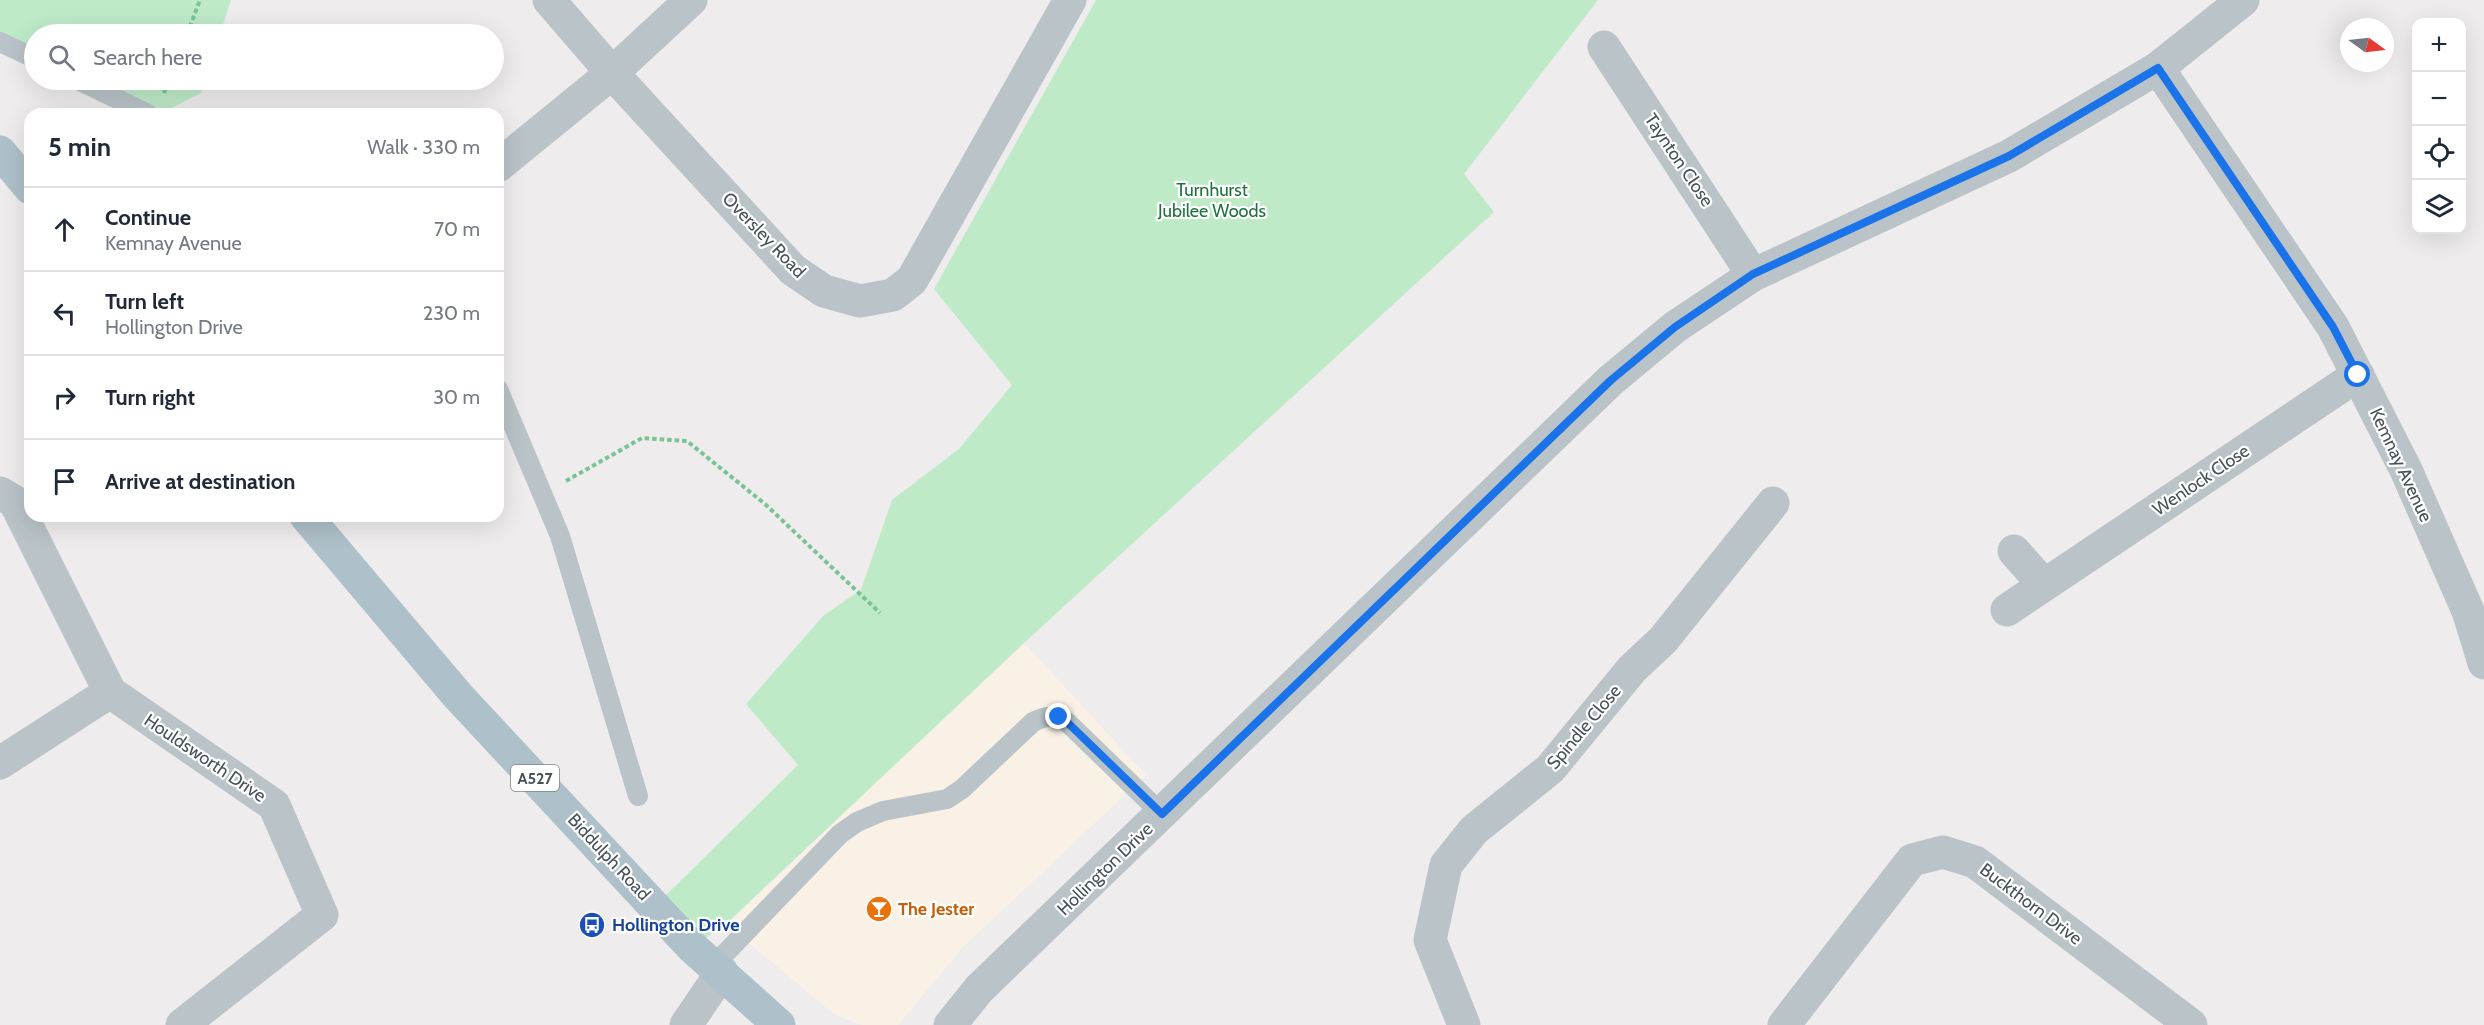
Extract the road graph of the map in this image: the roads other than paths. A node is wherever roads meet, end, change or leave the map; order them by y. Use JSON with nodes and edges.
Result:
{"nodes":[{"id":1,"x":549,"y":0,"type":"edge"},
{"id":2,"x":691,"y":0,"type":"edge"},
{"id":3,"x":1070,"y":0,"type":"edge"},
{"id":4,"x":2242,"y":0,"type":"edge"},
{"id":5,"x":0,"y":42,"type":"edge"},
{"id":6,"x":1604,"y":46,"type":"dead end"},
{"id":7,"x":24,"y":53,"type":"edge"},
{"id":8,"x":2158,"y":68,"type":"junction"},
{"id":9,"x":612,"y":73,"type":"junction"},
{"id":10,"x":99,"y":90,"type":"edge"},
{"id":11,"x":136,"y":108,"type":"edge"},
{"id":12,"x":0,"y":152,"type":"edge"},
{"id":13,"x":504,"y":161,"type":"edge"},
{"id":14,"x":24,"y":181,"type":"edge"},
{"id":15,"x":1753,"y":274,"type":"junction"},
{"id":16,"x":2358,"y":375,"type":"junction"},
{"id":17,"x":504,"y":403,"type":"edge"},
{"id":18,"x":0,"y":494,"type":"edge"},
{"id":19,"x":1773,"y":504,"type":"dead end"},
{"id":20,"x":24,"y":520,"type":"edge"},
{"id":21,"x":25,"y":522,"type":"edge"},
{"id":22,"x":311,"y":522,"type":"edge"},
{"id":23,"x":2014,"y":551,"type":"dead end"},
{"id":24,"x":2044,"y":585,"type":"junction"},
{"id":25,"x":2007,"y":610,"type":"dead end"},
{"id":26,"x":2484,"y":663,"type":"edge"},
{"id":27,"x":110,"y":693,"type":"junction"},
{"id":28,"x":0,"y":763,"type":"edge"},
{"id":29,"x":638,"y":796,"type":"dead end"},
{"id":30,"x":1162,"y":814,"type":"junction"},
{"id":31,"x":718,"y":969,"type":"junction"},
{"id":32,"x":182,"y":1025,"type":"edge"},
{"id":33,"x":686,"y":1025,"type":"edge"},
{"id":34,"x":779,"y":1025,"type":"edge"},
{"id":35,"x":950,"y":1025,"type":"edge"},
{"id":36,"x":1464,"y":1025,"type":"edge"},
{"id":37,"x":1784,"y":1025,"type":"edge"},
{"id":38,"x":2191,"y":1025,"type":"edge"}],
"edges":[{"from":1,"to":9,"type":"street","name":"Oversley Road"},
{"from":2,"to":9,"type":"street"},
{"from":3,"to":9,"type":"street","name":"Oversley Road"},
{"from":4,"to":8,"type":"street","name":"Hollington Drive"},
{"from":5,"to":7,"type":"lane"},
{"from":6,"to":15,"type":"street","name":"Taynton Close"},
{"from":8,"to":15,"type":"street","name":"Hollington Drive"},
{"from":8,"to":16,"type":"street","name":"Kemnay Avenue"},
{"from":9,"to":13,"type":"street"},
{"from":10,"to":11,"type":"lane"},
{"from":12,"to":14,"type":"main road"},
{"from":15,"to":30,"type":"street","name":"Hollington Drive"},
{"from":16,"to":24,"type":"street","name":"Wenlock Close"},
{"from":16,"to":26,"type":"street","name":"Kemnay Avenue"},
{"from":17,"to":29,"type":"lane"},
{"from":18,"to":20,"type":"street","name":"Houldsworth Drive"},
{"from":19,"to":36,"type":"street","name":"Spindle Close"},
{"from":21,"to":27,"type":"street","name":"Houldsworth Drive"},
{"from":22,"to":31,"type":"main road","name":"Biddulph Road","number":"A527"},
{"from":23,"to":24,"type":"street"},
{"from":24,"to":25,"type":"street","name":"Wenlock Close"},
{"from":27,"to":28,"type":"street"},
{"from":27,"to":32,"type":"street","name":"Houldsworth Drive"},
{"from":30,"to":31,"type":"lane"},
{"from":30,"to":35,"type":"street","name":"Hollington Drive"},
{"from":31,"to":33,"type":"street"},
{"from":31,"to":34,"type":"main road","name":"Biddulph Road","number":"A527"},
{"from":37,"to":38,"type":"street","name":"Buckthorn Drive"}]}
